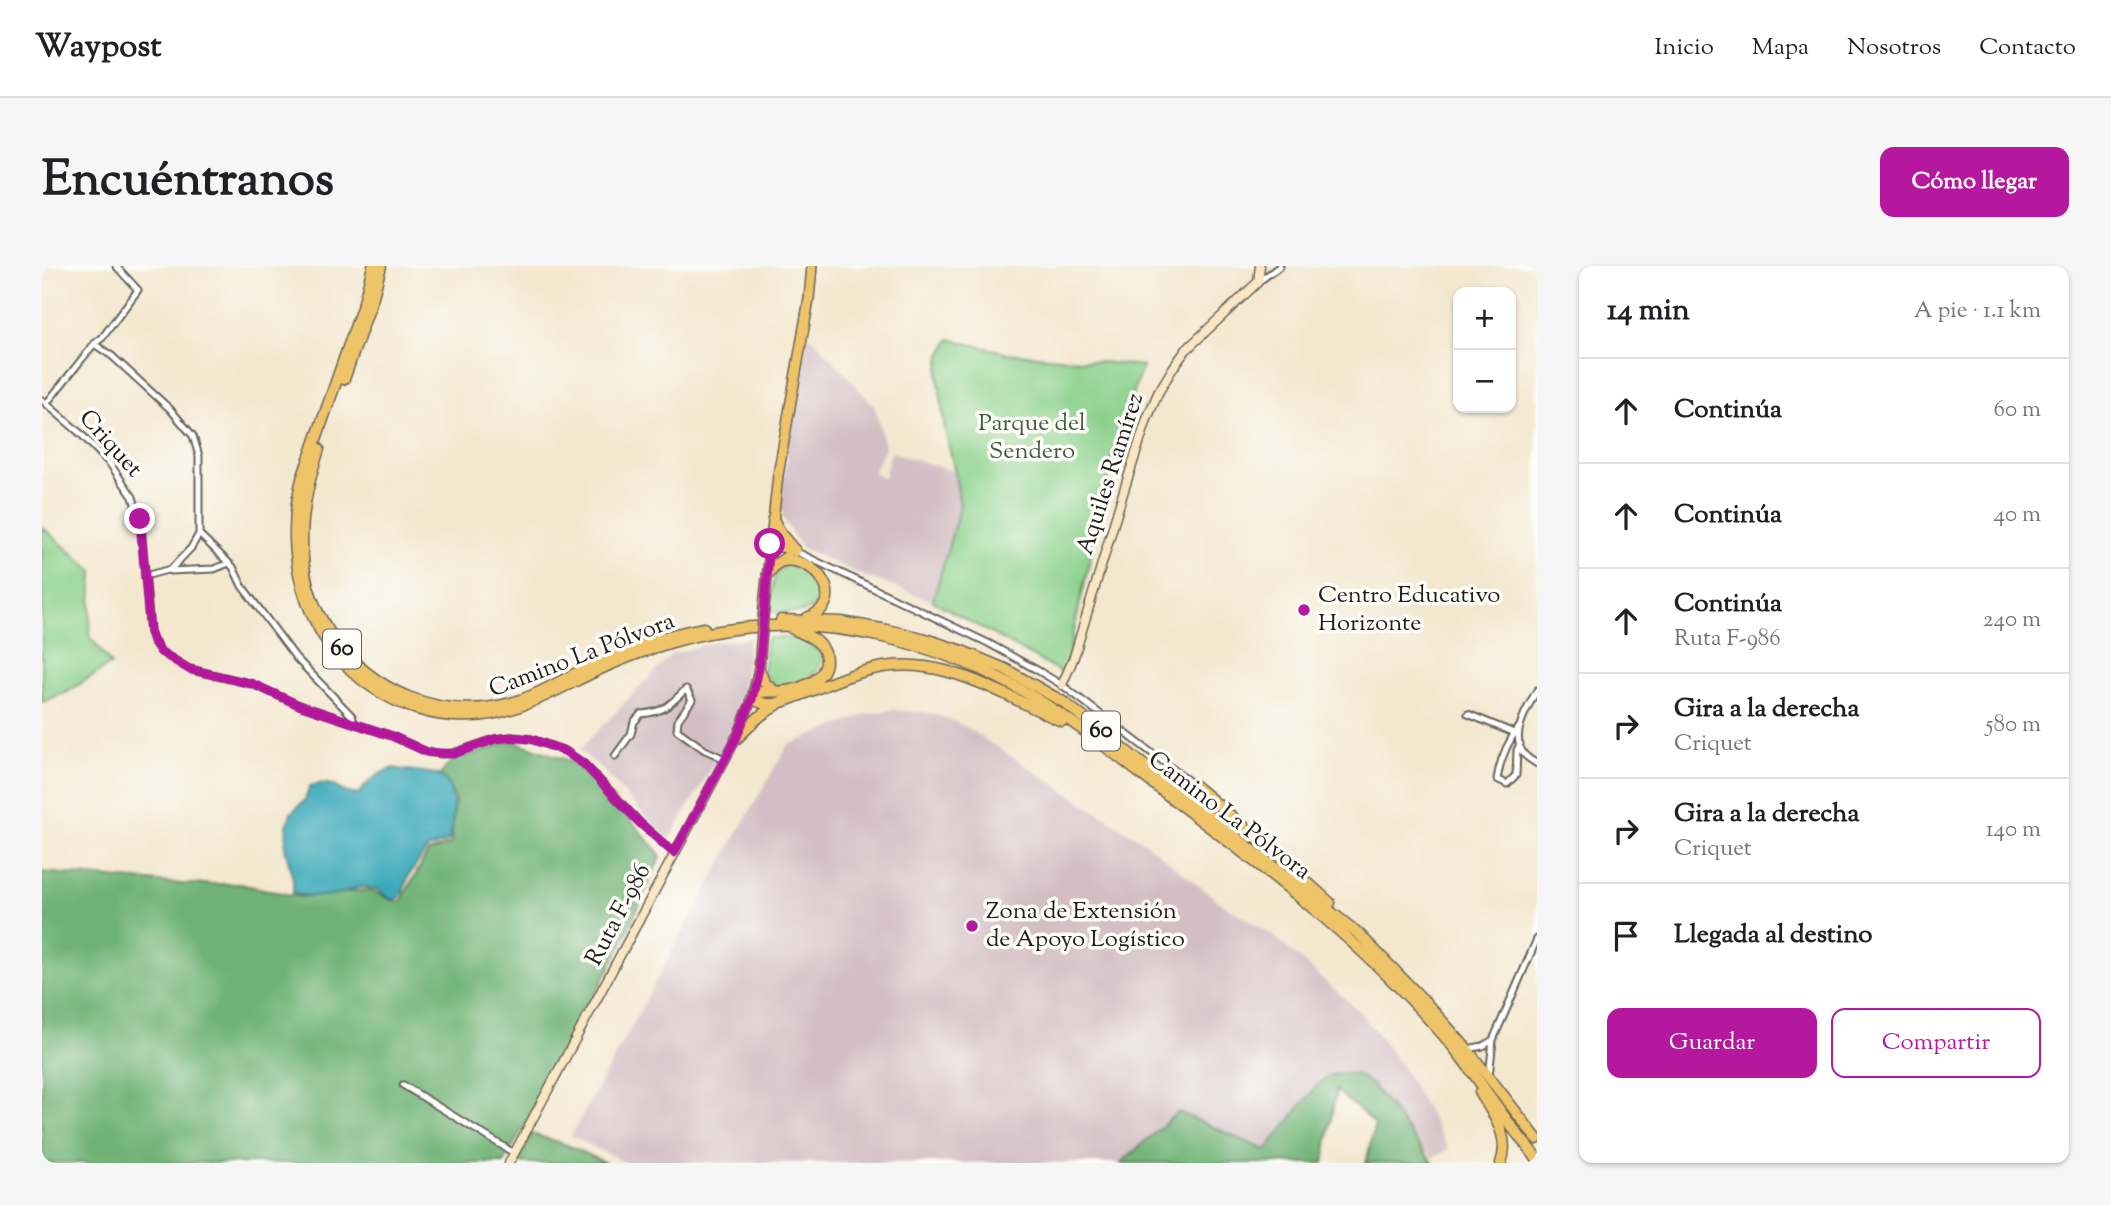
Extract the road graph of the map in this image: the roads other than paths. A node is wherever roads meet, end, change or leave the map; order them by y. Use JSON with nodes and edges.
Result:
{"nodes":[{"id":1,"x":116,"y":266,"type":"edge"},
{"id":2,"x":373,"y":266,"type":"edge"},
{"id":3,"x":380,"y":266,"type":"edge"},
{"id":4,"x":812,"y":266,"type":"edge"},
{"id":5,"x":1260,"y":266,"type":"edge"},
{"id":6,"x":1280,"y":266,"type":"edge"},
{"id":7,"x":1258,"y":282,"type":"junction"},
{"id":8,"x":94,"y":344,"type":"junction"},
{"id":9,"x":44,"y":402,"type":"edge"},
{"id":10,"x":773,"y":519,"type":"junction"},
{"id":11,"x":199,"y":534,"type":"junction"},
{"id":12,"x":770,"y":544,"type":"junction"},
{"id":13,"x":792,"y":554,"type":"junction"},
{"id":14,"x":229,"y":563,"type":"junction"},
{"id":15,"x":167,"y":572,"type":"junction"},
{"id":16,"x":768,"y":574,"type":"junction"},
{"id":17,"x":145,"y":576,"type":"junction"},
{"id":18,"x":799,"y":620,"type":"junction"},
{"id":19,"x":787,"y":626,"type":"junction"},
{"id":20,"x":759,"y":669,"type":"junction"},
{"id":21,"x":1062,"y":685,"type":"junction"},
{"id":22,"x":773,"y":690,"type":"junction"},
{"id":23,"x":1537,"y":690,"type":"edge"},
{"id":24,"x":753,"y":696,"type":"junction"},
{"id":25,"x":785,"y":700,"type":"junction"},
{"id":26,"x":1468,"y":714,"type":"dead end"},
{"id":27,"x":355,"y":724,"type":"junction"},
{"id":28,"x":1520,"y":726,"type":"junction"},
{"id":29,"x":1079,"y":728,"type":"junction"},
{"id":30,"x":1514,"y":733,"type":"junction"},
{"id":31,"x":736,"y":739,"type":"junction"},
{"id":32,"x":1520,"y":744,"type":"junction"},
{"id":33,"x":615,"y":756,"type":"dead end"},
{"id":34,"x":725,"y":759,"type":"junction"},
{"id":35,"x":1537,"y":764,"type":"edge"},
{"id":36,"x":1194,"y":785,"type":"joint"},
{"id":37,"x":674,"y":853,"type":"junction"},
{"id":38,"x":1359,"y":934,"type":"junction"},
{"id":39,"x":1537,"y":939,"type":"edge"},
{"id":40,"x":1493,"y":1040,"type":"junction"},
{"id":41,"x":1462,"y":1050,"type":"junction"},
{"id":42,"x":1489,"y":1076,"type":"junction"},
{"id":43,"x":403,"y":1085,"type":"dead end"},
{"id":44,"x":1537,"y":1139,"type":"edge"},
{"id":45,"x":513,"y":1153,"type":"junction"},
{"id":46,"x":1537,"y":1158,"type":"edge"},
{"id":47,"x":509,"y":1163,"type":"edge"},
{"id":48,"x":1501,"y":1163,"type":"edge"}],
"edges":[{"from":1,"to":8,"type":"street"},
{"from":2,"to":19,"type":"highway","name":"Camino La Pólvora","number":"60"},
{"from":3,"to":18,"type":"highway","name":"Camino La Pólvora","number":"60"},
{"from":4,"to":10,"type":"main road","name":"Ruta F-986"},
{"from":5,"to":7,"type":"main road"},
{"from":6,"to":7,"type":"street"},
{"from":7,"to":21,"type":"main road","name":"Aquiles Ramírez"},
{"from":8,"to":9,"type":"street"},
{"from":8,"to":11,"type":"street"},
{"from":9,"to":17,"type":"street","name":"Criquet"},
{"from":10,"to":12,"type":"main road","name":"Ruta F-986"},
{"from":10,"to":13,"type":"highway"},
{"from":11,"to":14,"type":"street"},
{"from":11,"to":15,"type":"street"},
{"from":12,"to":13,"type":"highway"},
{"from":12,"to":16,"type":"main road","name":"Ruta F-986"},
{"from":13,"to":16,"type":"highway"},
{"from":13,"to":18,"type":"highway"},
{"from":13,"to":21,"type":"street"},
{"from":14,"to":15,"type":"street"},
{"from":14,"to":27,"type":"street"},
{"from":15,"to":17,"type":"street"},
{"from":16,"to":20,"type":"main road","name":"Ruta F-986","bridge":true},
{"from":17,"to":27,"type":"street","name":"Criquet"},
{"from":18,"to":38,"type":"highway","name":"Camino La Pólvora","number":"60"},
{"from":19,"to":22,"type":"highway"},
{"from":19,"to":29,"type":"highway","name":"Camino La Pólvora","number":"60"},
{"from":20,"to":22,"type":"highway"},
{"from":20,"to":24,"type":"main road","name":"Ruta F-986"},
{"from":21,"to":36,"type":"street"},
{"from":22,"to":24,"type":"highway"},
{"from":23,"to":28,"type":"street"},
{"from":24,"to":25,"type":"highway"},
{"from":24,"to":31,"type":"main road","name":"Ruta F-986"},
{"from":25,"to":29,"type":"highway"},
{"from":25,"to":31,"type":"highway"},
{"from":26,"to":30,"type":"street"},
{"from":27,"to":37,"type":"street","name":"Criquet"},
{"from":28,"to":30,"type":"street"},
{"from":28,"to":32,"type":"street"},
{"from":29,"to":41,"type":"highway","name":"Camino La Pólvora","number":"60"},
{"from":30,"to":32,"type":"street"},
{"from":31,"to":34,"type":"main road","name":"Ruta F-986"},
{"from":32,"to":35,"type":"street"},
{"from":33,"to":34,"type":"street"},
{"from":34,"to":37,"type":"main road","name":"Ruta F-986"},
{"from":36,"to":38,"type":"highway"},
{"from":37,"to":45,"type":"main road","name":"Ruta F-986"},
{"from":38,"to":41,"type":"highway","name":"Camino La Pólvora","number":"60"},
{"from":39,"to":40,"type":"street"},
{"from":40,"to":41,"type":"street"},
{"from":40,"to":42,"type":"street"},
{"from":41,"to":42,"type":"highway","name":"Camino La Pólvora","number":"60"},
{"from":41,"to":46,"type":"highway","name":"Camino La Pólvora","number":"60"},
{"from":41,"to":48,"type":"highway"},
{"from":42,"to":44,"type":"highway","name":"Camino La Pólvora","number":"60"},
{"from":43,"to":45,"type":"street"},
{"from":45,"to":47,"type":"main road","name":"Ruta F-986"}]}
